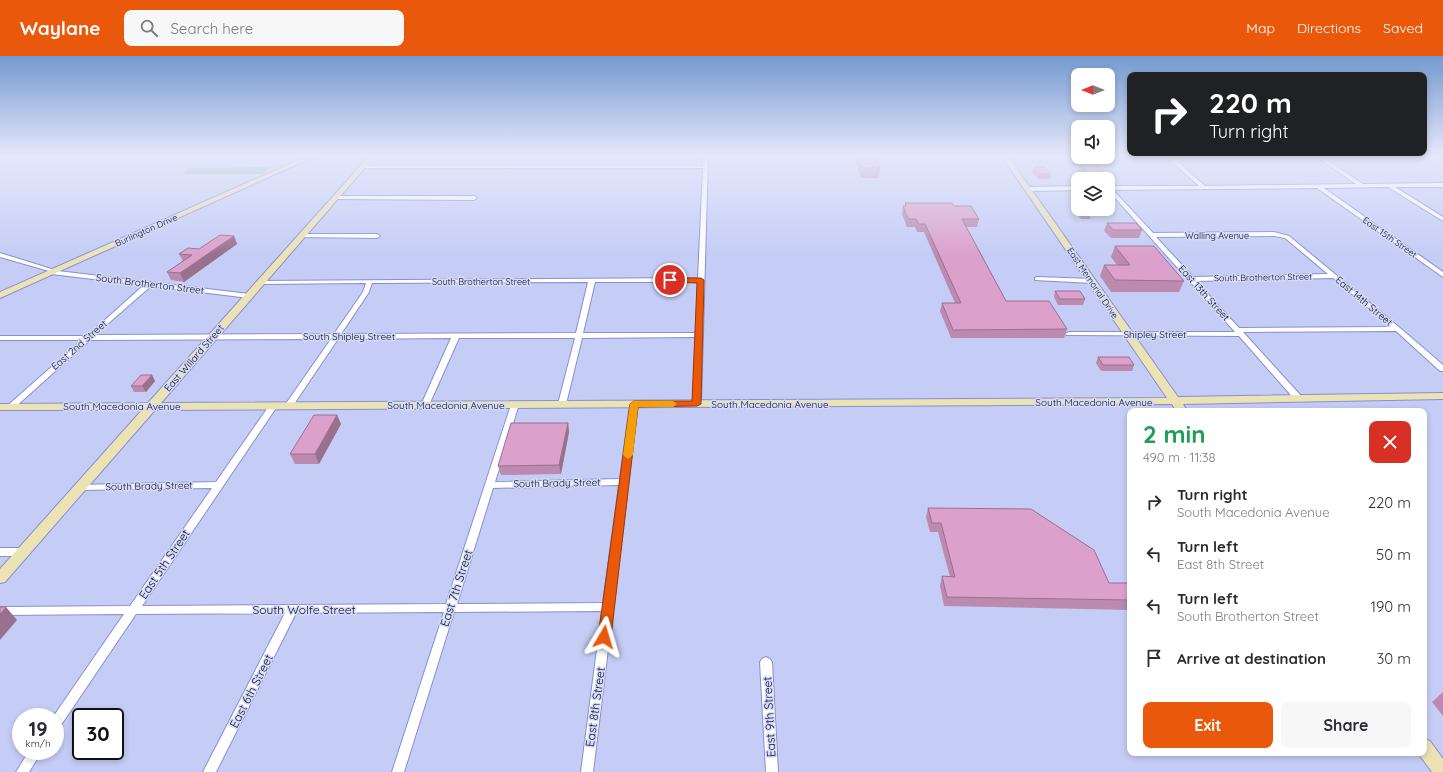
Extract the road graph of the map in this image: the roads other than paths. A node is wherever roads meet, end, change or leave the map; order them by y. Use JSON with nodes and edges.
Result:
{"nodes":[{"id":1,"x":240,"y":188,"type":"edge"},
{"id":2,"x":344,"y":188,"type":"edge"},
{"id":3,"x":704,"y":188,"type":"edge"},
{"id":4,"x":1057,"y":188,"type":"edge"},
{"id":5,"x":1321,"y":188,"type":"edge"},
{"id":6,"x":1394,"y":188,"type":"edge"},
{"id":7,"x":1028,"y":189,"type":"joint"},
{"id":8,"x":1115,"y":195,"type":"edge"},
{"id":9,"x":335,"y":198,"type":"junction"},
{"id":10,"x":474,"y":198,"type":"dead end"},
{"id":11,"x":1443,"y":219,"type":"edge"},
{"id":12,"x":1151,"y":235,"type":"junction"},
{"id":13,"x":301,"y":236,"type":"junction"},
{"id":14,"x":377,"y":236,"type":"dead end"},
{"id":15,"x":1283,"y":236,"type":"joint"},
{"id":16,"x":0,"y":255,"type":"edge"},
{"id":17,"x":53,"y":272,"type":"junction"},
{"id":18,"x":1443,"y":275,"type":"edge"},
{"id":19,"x":1334,"y":276,"type":"junction"},
{"id":20,"x":1037,"y":279,"type":"dead end"},
{"id":21,"x":1191,"y":279,"type":"junction"},
{"id":22,"x":592,"y":280,"type":"junction"},
{"id":23,"x":701,"y":280,"type":"junction"},
{"id":24,"x":370,"y":281,"type":"junction"},
{"id":25,"x":1092,"y":281,"type":"junction"},
{"id":26,"x":261,"y":282,"type":"junction"},
{"id":27,"x":149,"y":284,"type":"junction"},
{"id":28,"x":0,"y":295,"type":"edge"},
{"id":29,"x":248,"y":296,"type":"junction"},
{"id":30,"x":1398,"y":329,"type":"junction"},
{"id":31,"x":1239,"y":332,"type":"junction"},
{"id":32,"x":1069,"y":334,"type":"dead end"},
{"id":33,"x":1127,"y":334,"type":"junction"},
{"id":34,"x":579,"y":335,"type":"junction"},
{"id":35,"x":698,"y":335,"type":"junction"},
{"id":36,"x":336,"y":336,"type":"junction"},
{"id":37,"x":456,"y":336,"type":"junction"},
{"id":38,"x":88,"y":337,"type":"junction"},
{"id":39,"x":213,"y":337,"type":"junction"},
{"id":40,"x":0,"y":338,"type":"edge"},
{"id":41,"x":1443,"y":369,"type":"edge"},
{"id":42,"x":1443,"y":396,"type":"edge"},
{"id":43,"x":1299,"y":399,"type":"junction"},
{"id":44,"x":1175,"y":401,"type":"junction"},
{"id":45,"x":515,"y":404,"type":"junction"},
{"id":46,"x":562,"y":404,"type":"junction"},
{"id":47,"x":634,"y":404,"type":"junction"},
{"id":48,"x":697,"y":404,"type":"junction"},
{"id":49,"x":274,"y":405,"type":"junction"},
{"id":50,"x":289,"y":405,"type":"junction"},
{"id":51,"x":425,"y":405,"type":"junction"},
{"id":52,"x":152,"y":406,"type":"junction"},
{"id":53,"x":5,"y":407,"type":"edge"},
{"id":54,"x":1180,"y":408,"type":"edge"},
{"id":55,"x":624,"y":482,"type":"junction"},
{"id":56,"x":219,"y":485,"type":"junction"},
{"id":57,"x":490,"y":485,"type":"junction"},
{"id":58,"x":80,"y":487,"type":"junction"},
{"id":59,"x":0,"y":552,"type":"edge"},
{"id":60,"x":23,"y":552,"type":"junction"},
{"id":61,"x":0,"y":578,"type":"edge"},
{"id":62,"x":608,"y":607,"type":"junction"},
{"id":63,"x":293,"y":609,"type":"junction"},
{"id":64,"x":449,"y":609,"type":"junction"},
{"id":65,"x":0,"y":611,"type":"edge"},
{"id":66,"x":133,"y":611,"type":"junction"},
{"id":67,"x":766,"y":662,"type":"dead end"},
{"id":68,"x":64,"y":711,"type":"edge"},
{"id":69,"x":1427,"y":751,"type":"edge"},
{"id":70,"x":30,"y":760,"type":"edge"},
{"id":71,"x":22,"y":772,"type":"edge"},
{"id":72,"x":209,"y":772,"type":"edge"},
{"id":73,"x":398,"y":772,"type":"edge"},
{"id":74,"x":587,"y":772,"type":"edge"},
{"id":75,"x":772,"y":772,"type":"edge"},
{"id":76,"x":1442,"y":772,"type":"edge"}],
"edges":[{"from":1,"to":17,"type":"street","name":"Burlington Drive"},
{"from":2,"to":9,"type":"street","name":"East Willard Street"},
{"from":3,"to":23,"type":"street"},
{"from":4,"to":7,"type":"street"},
{"from":5,"to":18,"type":"street","name":"East 15th Street"},
{"from":6,"to":11,"type":"street"},
{"from":7,"to":25,"type":"street","name":"East Memorial Drive"},
{"from":8,"to":12,"type":"street","name":"East 13th Street"},
{"from":9,"to":10,"type":"street"},
{"from":9,"to":13,"type":"street","name":"East Willard Street"},
{"from":12,"to":15,"type":"street","name":"Walling Avenue"},
{"from":12,"to":21,"type":"street","name":"East 13th Street"},
{"from":13,"to":14,"type":"street"},
{"from":13,"to":26,"type":"street","name":"East Willard Street"},
{"from":15,"to":19,"type":"street","name":"East 14th Street"},
{"from":16,"to":17,"type":"street","name":"South Brotherton Street"},
{"from":17,"to":27,"type":"street","name":"South Brotherton Street"},
{"from":17,"to":28,"type":"street","name":"Burlington Drive"},
{"from":19,"to":21,"type":"street","name":"South Brotherton Street"},
{"from":19,"to":30,"type":"street","name":"East 14th Street"},
{"from":20,"to":25,"type":"street"},
{"from":21,"to":31,"type":"street","name":"East 13th Street"},
{"from":22,"to":23,"type":"street","name":"South Brotherton Street"},
{"from":22,"to":24,"type":"street","name":"South Brotherton Street"},
{"from":22,"to":34,"type":"street"},
{"from":23,"to":35,"type":"street"},
{"from":24,"to":26,"type":"street","name":"South Brotherton Street"},
{"from":24,"to":36,"type":"street"},
{"from":25,"to":33,"type":"street","name":"East Memorial Drive"},
{"from":26,"to":29,"type":"street","name":"East Willard Street"},
{"from":27,"to":29,"type":"street","name":"South Brotherton Street"},
{"from":27,"to":38,"type":"street","name":"East 2nd Street"},
{"from":29,"to":39,"type":"street","name":"East Willard Street"},
{"from":30,"to":31,"type":"street","name":"Shipley Street"},
{"from":30,"to":41,"type":"street","name":"East 14th Street"},
{"from":31,"to":33,"type":"street","name":"Shipley Street"},
{"from":31,"to":43,"type":"street","name":"East 13th Street"},
{"from":32,"to":33,"type":"street","name":"Shipley Street"},
{"from":33,"to":44,"type":"street","name":"East Memorial Drive"},
{"from":34,"to":35,"type":"street","name":"South Shipley Street"},
{"from":34,"to":37,"type":"street","name":"South Shipley Street"},
{"from":34,"to":46,"type":"street"},
{"from":35,"to":48,"type":"street"},
{"from":36,"to":37,"type":"street","name":"South Shipley Street"},
{"from":36,"to":39,"type":"street","name":"South Shipley Street"},
{"from":36,"to":50,"type":"street"},
{"from":37,"to":51,"type":"street"},
{"from":38,"to":39,"type":"street","name":"South Shipley Street"},
{"from":38,"to":40,"type":"street","name":"South Shipley Street"},
{"from":38,"to":53,"type":"street","name":"East 2nd Street"},
{"from":39,"to":52,"type":"street","name":"East Willard Street"},
{"from":42,"to":43,"type":"street","name":"South Macedonia Avenue"},
{"from":43,"to":44,"type":"street","name":"South Macedonia Avenue"},
{"from":44,"to":48,"type":"street","name":"South Macedonia Avenue"},
{"from":44,"to":54,"type":"street","name":"East Memorial Drive"},
{"from":45,"to":46,"type":"street","name":"South Macedonia Avenue"},
{"from":45,"to":51,"type":"street","name":"South Macedonia Avenue"},
{"from":45,"to":57,"type":"street","name":"East 7th Street"},
{"from":46,"to":47,"type":"street","name":"South Macedonia Avenue"},
{"from":47,"to":48,"type":"street","name":"South Macedonia Avenue"},
{"from":47,"to":55,"type":"street","name":"East 8th Street"},
{"from":49,"to":50,"type":"street","name":"South Macedonia Avenue"},
{"from":49,"to":52,"type":"street","name":"South Macedonia Avenue"},
{"from":49,"to":56,"type":"street","name":"East 5th Street"},
{"from":50,"to":51,"type":"street","name":"South Macedonia Avenue"},
{"from":52,"to":53,"type":"street","name":"South Macedonia Avenue"},
{"from":52,"to":58,"type":"street","name":"East Willard Street"},
{"from":55,"to":57,"type":"street","name":"South Brady Street"},
{"from":55,"to":62,"type":"street","name":"East 8th Street"},
{"from":56,"to":58,"type":"street","name":"South Brady Street"},
{"from":56,"to":66,"type":"street","name":"East 5th Street"},
{"from":57,"to":64,"type":"street","name":"East 7th Street"},
{"from":58,"to":60,"type":"street","name":"East Willard Street"},
{"from":59,"to":60,"type":"street"},
{"from":60,"to":61,"type":"street","name":"East Willard Street"},
{"from":62,"to":64,"type":"street","name":"South Wolfe Street"},
{"from":62,"to":74,"type":"street","name":"East 8th Street"},
{"from":63,"to":64,"type":"street","name":"South Wolfe Street"},
{"from":63,"to":66,"type":"street","name":"South Wolfe Street"},
{"from":63,"to":72,"type":"street","name":"East 6th Street"},
{"from":64,"to":73,"type":"street","name":"East 7th Street"},
{"from":65,"to":66,"type":"street","name":"South Wolfe Street"},
{"from":66,"to":68,"type":"street","name":"East 5th Street"},
{"from":67,"to":75,"type":"street","name":"East 9th Street"},
{"from":69,"to":76,"type":"street"},
{"from":70,"to":71,"type":"street"}]}
